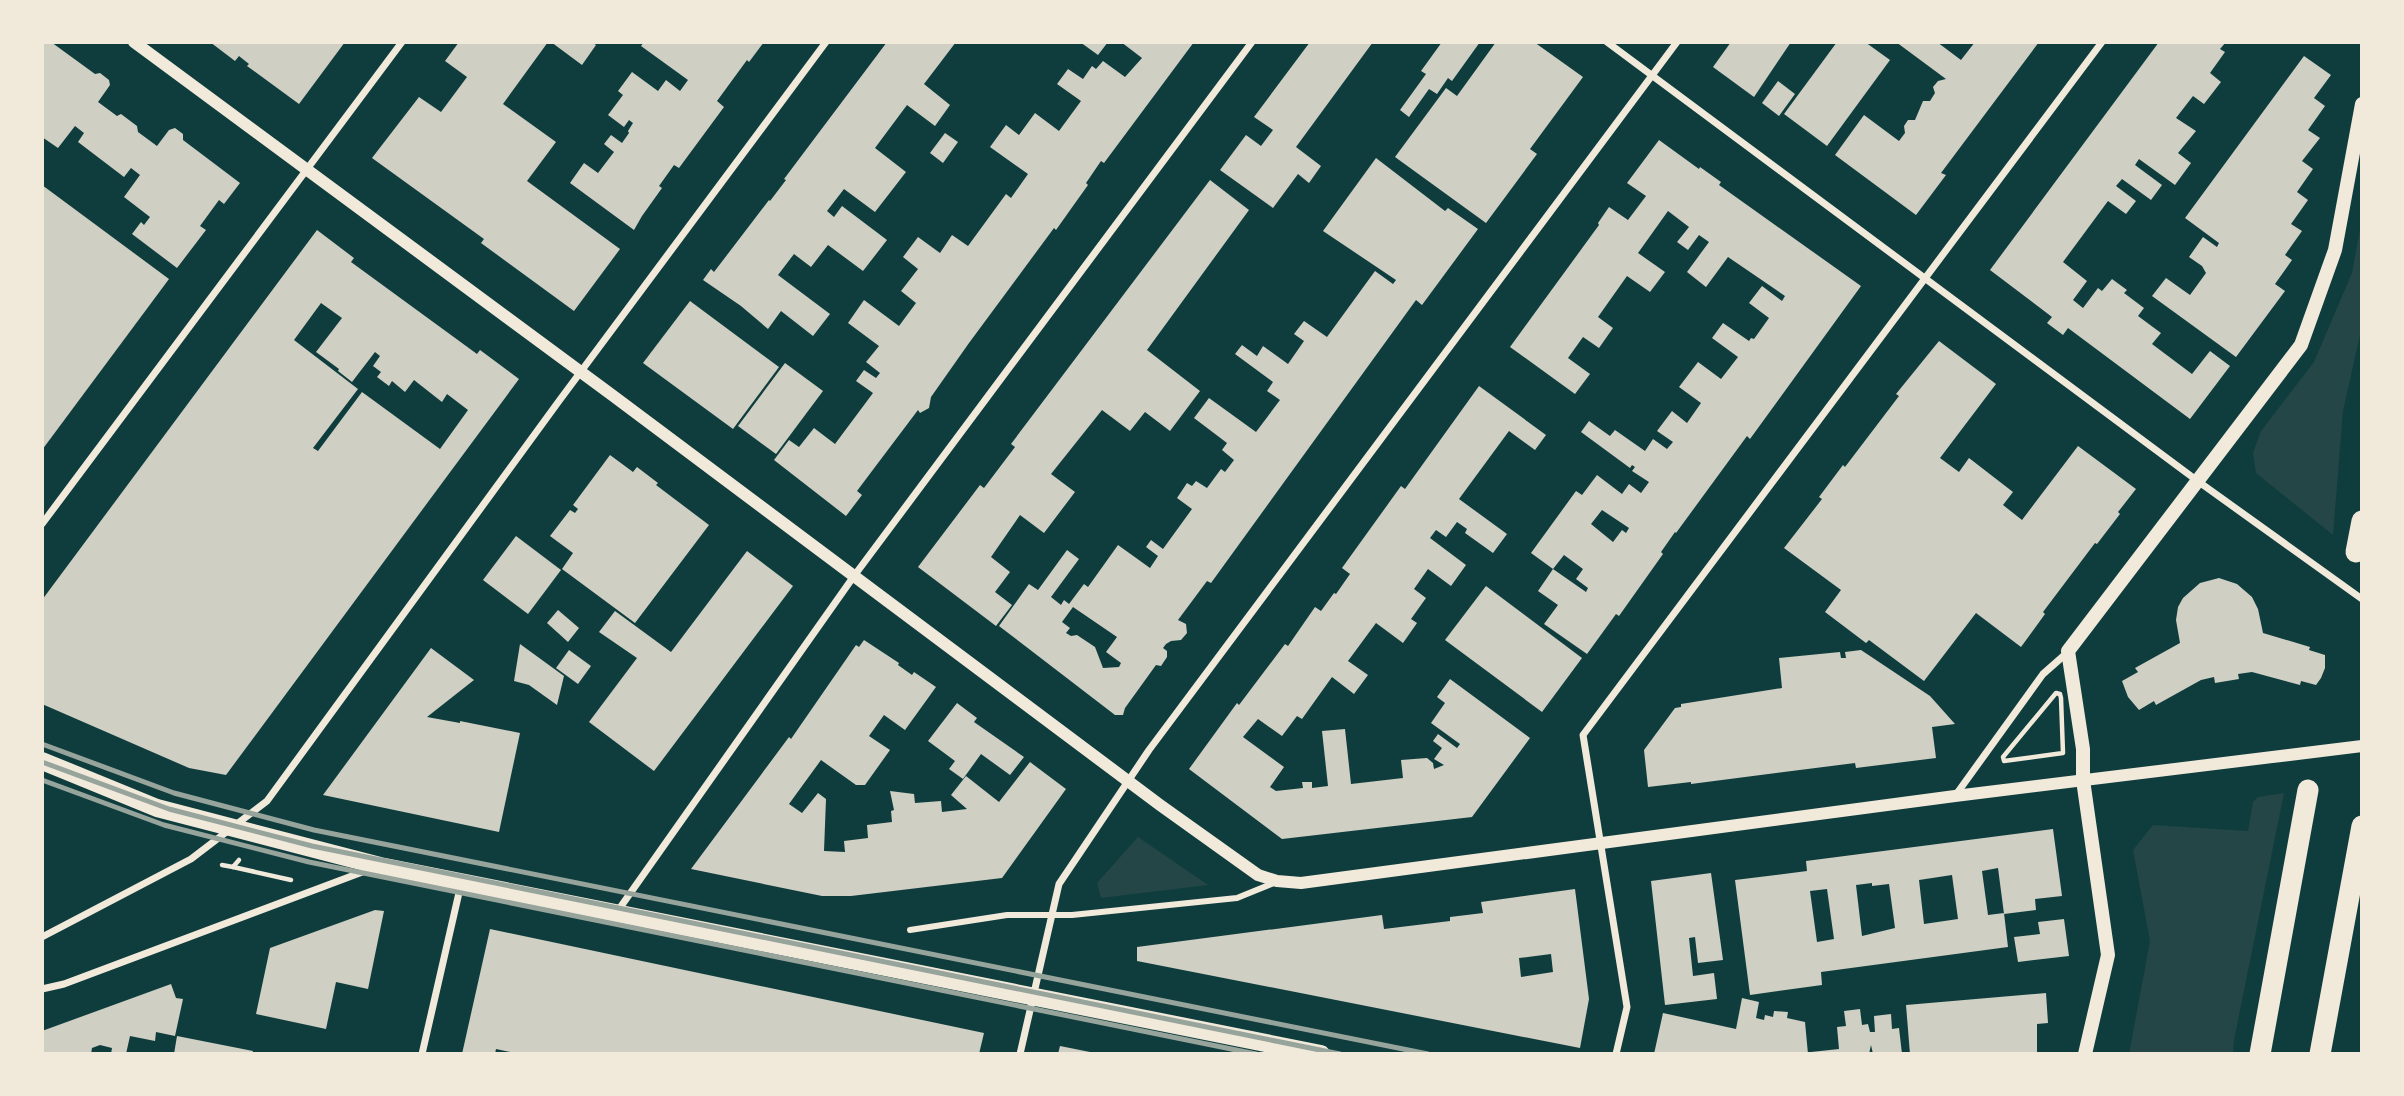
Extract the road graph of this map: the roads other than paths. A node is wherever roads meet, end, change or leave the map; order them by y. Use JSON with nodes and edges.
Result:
{"nodes":[{"id":1,"x":134,"y":42,"type":"edge"},
{"id":2,"x":402,"y":42,"type":"edge"},
{"id":3,"x":826,"y":42,"type":"edge"},
{"id":4,"x":1252,"y":42,"type":"edge"},
{"id":5,"x":1607,"y":42,"type":"edge"},
{"id":6,"x":1676,"y":42,"type":"edge"},
{"id":7,"x":2102,"y":42,"type":"edge"},
{"id":8,"x":1652,"y":75,"type":"junction"},
{"id":9,"x":2362,"y":104,"type":"edge"},
{"id":10,"x":307,"y":170,"type":"junction"},
{"id":11,"x":1926,"y":278,"type":"junction"},
{"id":12,"x":580,"y":372,"type":"junction"},
{"id":13,"x":2199,"y":482,"type":"junction"},
{"id":14,"x":2362,"y":521,"type":"edge"},
{"id":15,"x":42,"y":524,"type":"edge"},
{"id":16,"x":2356,"y":552,"type":"dead end"},
{"id":17,"x":854,"y":576,"type":"junction"},
{"id":18,"x":2362,"y":599,"type":"edge"},
{"id":19,"x":2068,"y":651,"type":"junction"},
{"id":20,"x":2362,"y":746,"type":"edge"},
{"id":21,"x":42,"y":761,"type":"edge"},
{"id":22,"x":1128,"y":780,"type":"junction"},
{"id":23,"x":2083,"y":780,"type":"junction"},
{"id":24,"x":2308,"y":790,"type":"dead end"},
{"id":25,"x":1955,"y":796,"type":"junction"},
{"id":26,"x":2362,"y":826,"type":"edge"},
{"id":27,"x":233,"y":829,"type":"junction"},
{"id":28,"x":1600,"y":844,"type":"junction"},
{"id":29,"x":380,"y":866,"type":"junction"},
{"id":30,"x":1277,"y":881,"type":"junction"},
{"id":31,"x":461,"y":884,"type":"junction"},
{"id":32,"x":615,"y":914,"type":"junction"},
{"id":33,"x":1052,"y":914,"type":"junction"},
{"id":34,"x":910,"y":930,"type":"dead end"},
{"id":35,"x":42,"y":937,"type":"edge"},
{"id":36,"x":42,"y":989,"type":"edge"},
{"id":37,"x":1032,"y":996,"type":"junction"},
{"id":38,"x":422,"y":1054,"type":"edge"},
{"id":39,"x":1020,"y":1054,"type":"edge"},
{"id":40,"x":1321,"y":1054,"type":"edge"},
{"id":41,"x":1616,"y":1054,"type":"edge"},
{"id":42,"x":2085,"y":1054,"type":"edge"},
{"id":43,"x":2260,"y":1054,"type":"edge"},
{"id":44,"x":2319,"y":1054,"type":"edge"}],
"edges":[{"from":1,"to":10,"type":"street"},
{"from":2,"to":10,"type":"street"},
{"from":3,"to":12,"type":"street"},
{"from":4,"to":17,"type":"street"},
{"from":5,"to":8,"type":"street"},
{"from":6,"to":8,"type":"street"},
{"from":7,"to":11,"type":"street"},
{"from":8,"to":11,"type":"street"},
{"from":8,"to":22,"type":"street"},
{"from":9,"to":13,"type":"main road"},
{"from":10,"to":12,"type":"street"},
{"from":10,"to":15,"type":"street"},
{"from":11,"to":13,"type":"street"},
{"from":11,"to":28,"type":"street"},
{"from":12,"to":17,"type":"street"},
{"from":12,"to":27,"type":"street"},
{"from":13,"to":18,"type":"street"},
{"from":13,"to":19,"type":"main road"},
{"from":14,"to":16,"type":"highway"},
{"from":17,"to":22,"type":"street"},
{"from":17,"to":32,"type":"street"},
{"from":19,"to":23,"type":"main road"},
{"from":19,"to":25,"type":"street"},
{"from":20,"to":23,"type":"street"},
{"from":21,"to":27,"type":"main road"},
{"from":22,"to":30,"type":"street"},
{"from":22,"to":33,"type":"street"},
{"from":23,"to":25,"type":"street"},
{"from":23,"to":42,"type":"main road"},
{"from":24,"to":43,"type":"highway"},
{"from":25,"to":28,"type":"street"},
{"from":26,"to":44,"type":"highway"},
{"from":27,"to":29,"type":"main road"},
{"from":27,"to":35,"type":"street"},
{"from":28,"to":30,"type":"street"},
{"from":28,"to":41,"type":"street"},
{"from":29,"to":31,"type":"main road"},
{"from":29,"to":36,"type":"street"},
{"from":30,"to":33,"type":"street"},
{"from":31,"to":32,"type":"main road"},
{"from":31,"to":38,"type":"street"},
{"from":32,"to":37,"type":"main road"},
{"from":33,"to":34,"type":"street"},
{"from":33,"to":37,"type":"street"},
{"from":37,"to":39,"type":"street"},
{"from":37,"to":40,"type":"main road"}]}
